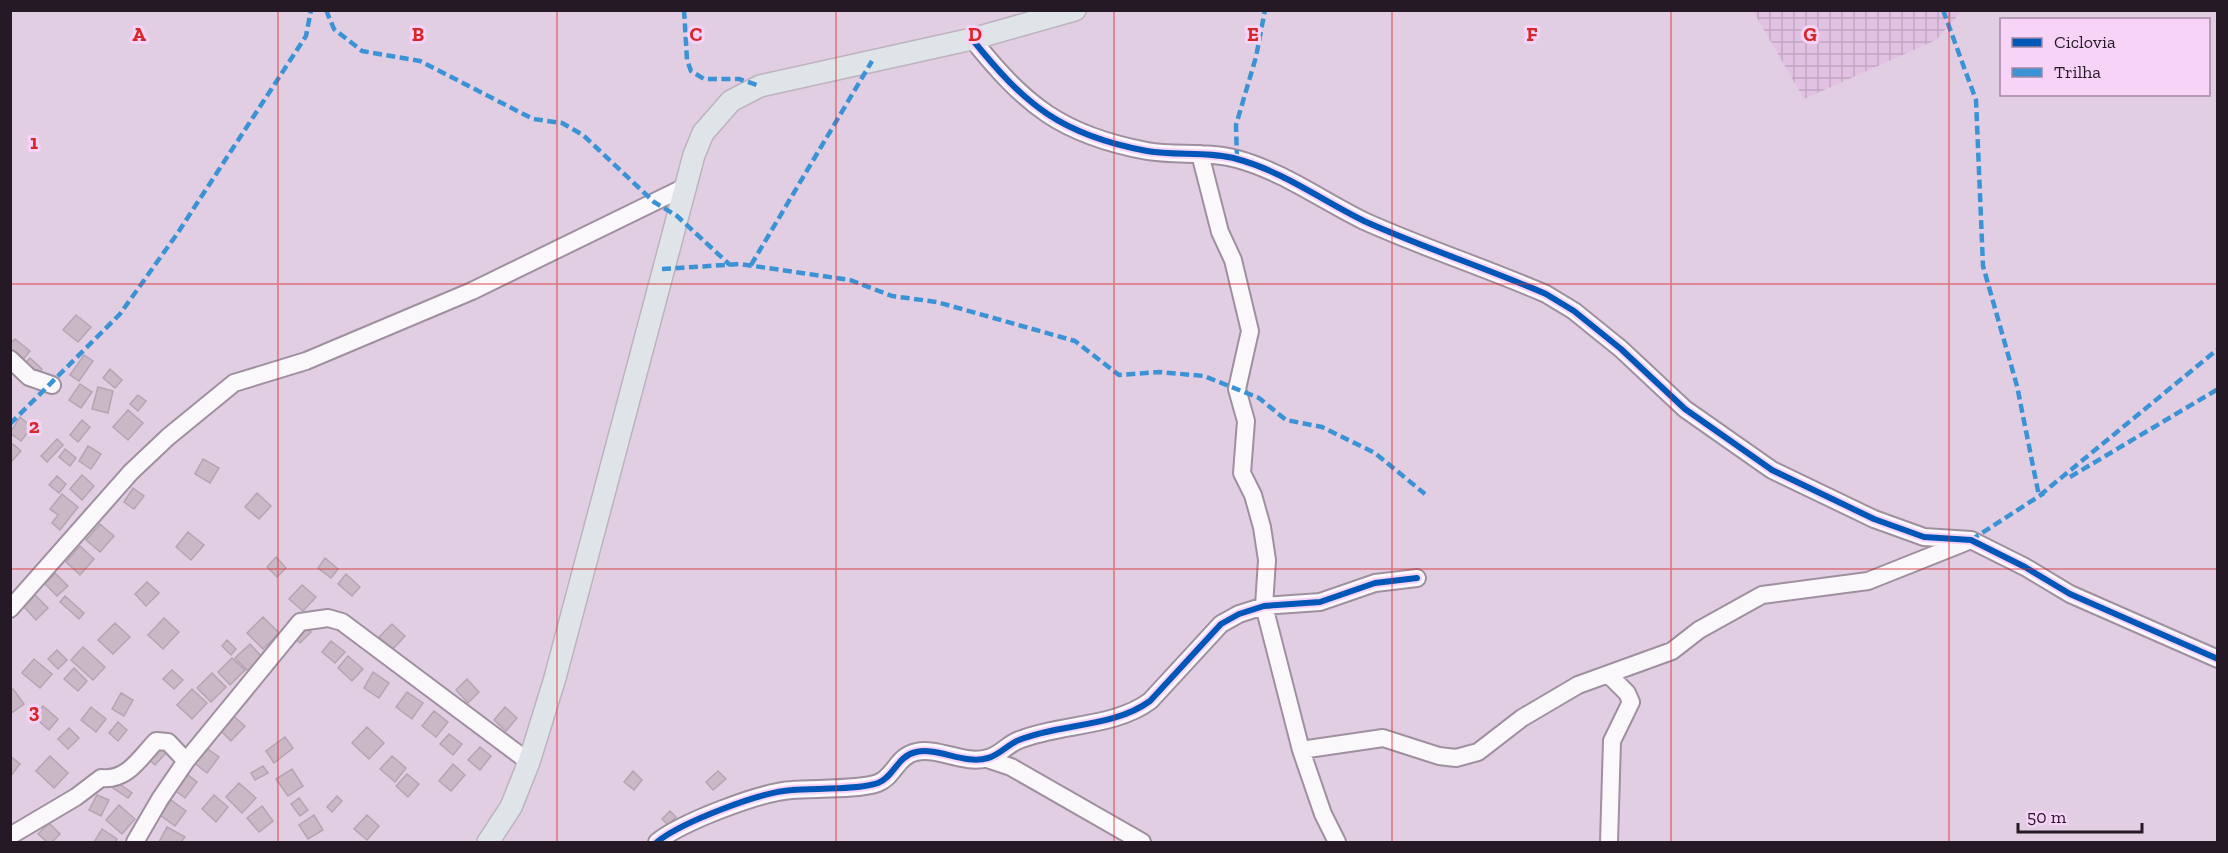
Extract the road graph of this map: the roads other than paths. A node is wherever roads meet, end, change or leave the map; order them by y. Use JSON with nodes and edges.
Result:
{"nodes":[{"id":1,"x":1075,"y":10,"type":"edge"},
{"id":2,"x":972,"y":39,"type":"junction"},
{"id":3,"x":1200,"y":154,"type":"junction"},
{"id":4,"x":685,"y":187,"type":"junction"},
{"id":5,"x":10,"y":359,"type":"edge"},
{"id":6,"x":52,"y":385,"type":"dead end"},
{"id":7,"x":1971,"y":540,"type":"junction"},
{"id":8,"x":1417,"y":578,"type":"dead end"},
{"id":9,"x":1264,"y":606,"type":"junction"},
{"id":10,"x":10,"y":609,"type":"edge"},
{"id":11,"x":2217,"y":659,"type":"edge"},
{"id":12,"x":1609,"y":675,"type":"junction"},
{"id":13,"x":1301,"y":750,"type":"junction"},
{"id":14,"x":987,"y":759,"type":"junction"},
{"id":15,"x":186,"y":761,"type":"junction"},
{"id":16,"x":529,"y":762,"type":"junction"},
{"id":17,"x":10,"y":836,"type":"edge"},
{"id":18,"x":135,"y":843,"type":"edge"},
{"id":19,"x":488,"y":843,"type":"edge"},
{"id":20,"x":657,"y":843,"type":"edge"},
{"id":21,"x":1142,"y":843,"type":"edge"},
{"id":22,"x":1337,"y":843,"type":"edge"},
{"id":23,"x":1609,"y":843,"type":"edge"}],
"edges":[{"from":1,"to":2,"type":"main road"},
{"from":2,"to":3,"type":"street"},
{"from":2,"to":4,"type":"main road"},
{"from":3,"to":7,"type":"street"},
{"from":3,"to":9,"type":"street"},
{"from":4,"to":10,"type":"street"},
{"from":4,"to":16,"type":"main road"},
{"from":5,"to":6,"type":"street"},
{"from":7,"to":11,"type":"street"},
{"from":7,"to":12,"type":"street"},
{"from":8,"to":9,"type":"street"},
{"from":9,"to":13,"type":"street"},
{"from":9,"to":14,"type":"street"},
{"from":12,"to":13,"type":"street"},
{"from":12,"to":23,"type":"street"},
{"from":13,"to":22,"type":"street"},
{"from":14,"to":20,"type":"street"},
{"from":14,"to":21,"type":"street"},
{"from":15,"to":16,"type":"street"},
{"from":15,"to":17,"type":"street"},
{"from":15,"to":18,"type":"street"},
{"from":16,"to":19,"type":"main road"}]}
